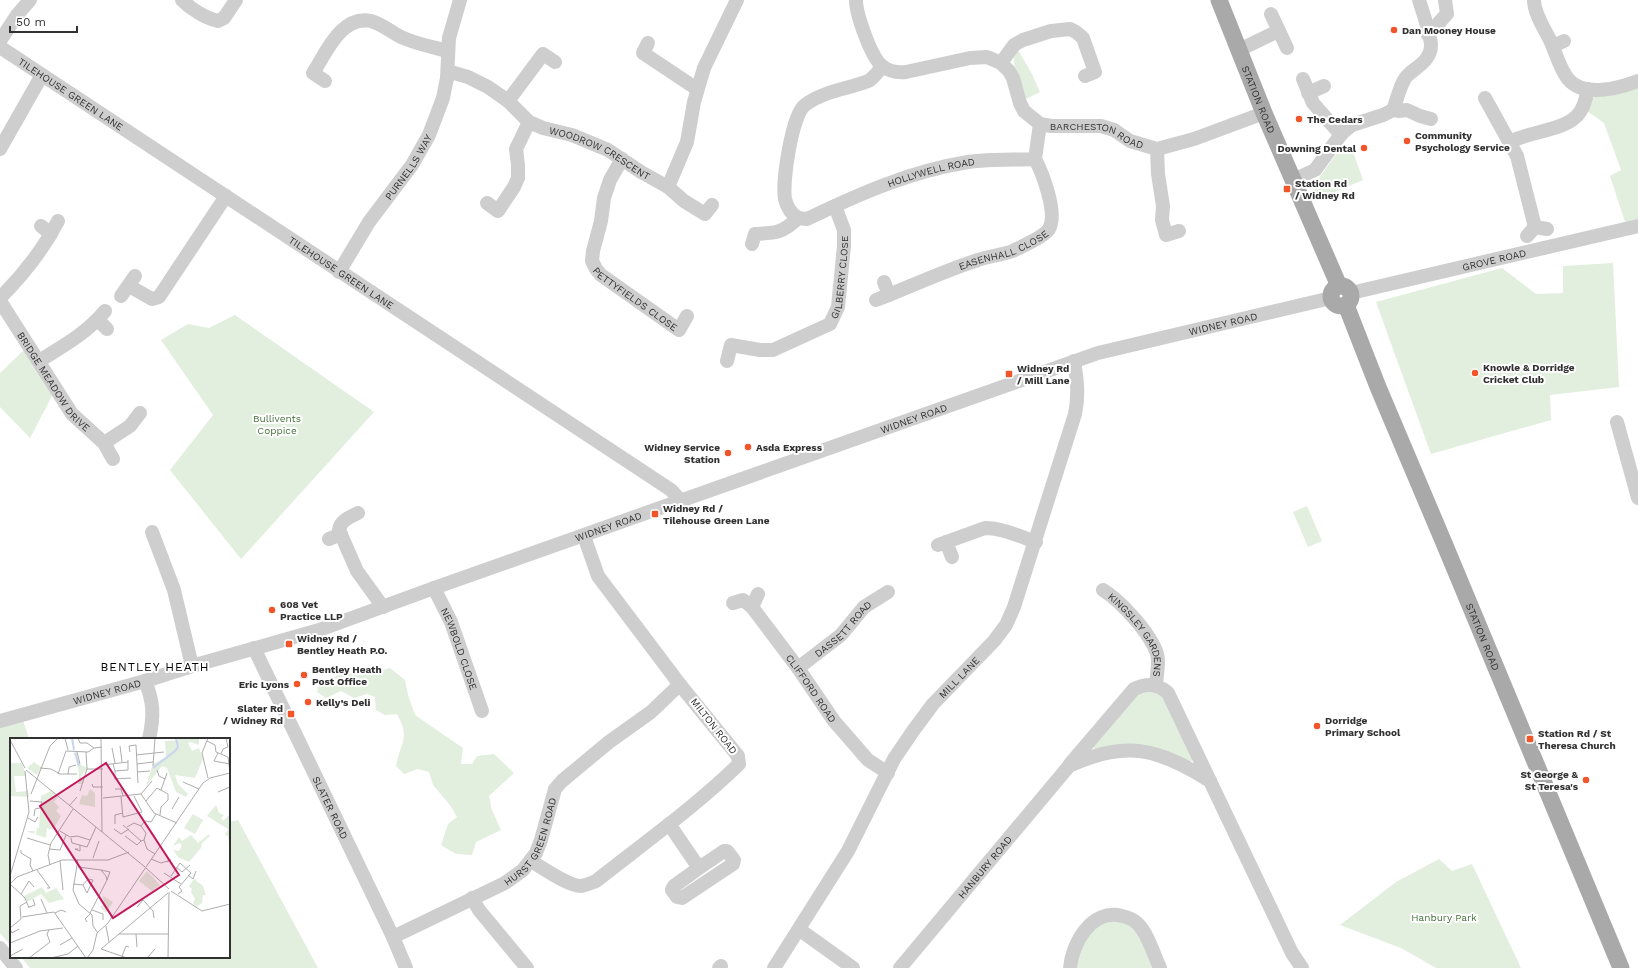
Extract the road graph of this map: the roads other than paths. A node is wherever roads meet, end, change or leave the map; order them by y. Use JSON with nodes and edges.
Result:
{"nodes":[{"id":1,"x":30,"y":0,"type":"edge"},
{"id":2,"x":182,"y":0,"type":"edge"},
{"id":3,"x":236,"y":0,"type":"edge"},
{"id":4,"x":460,"y":0,"type":"edge"},
{"id":5,"x":737,"y":0,"type":"edge"},
{"id":6,"x":856,"y":0,"type":"edge"},
{"id":7,"x":1219,"y":0,"type":"edge"},
{"id":8,"x":1419,"y":0,"type":"edge"},
{"id":9,"x":1445,"y":0,"type":"edge"},
{"id":10,"x":1534,"y":0,"type":"edge"},
{"id":11,"x":1270,"y":14,"type":"dead end"},
{"id":12,"x":1278,"y":31,"type":"junction"},
{"id":13,"x":1428,"y":35,"type":"junction"},
{"id":14,"x":0,"y":41,"type":"edge"},
{"id":15,"x":648,"y":43,"type":"dead end"},
{"id":16,"x":0,"y":47,"type":"edge"},
{"id":17,"x":1287,"y":48,"type":"dead end"},
{"id":18,"x":1240,"y":50,"type":"junction"},
{"id":19,"x":448,"y":51,"type":"junction"},
{"id":20,"x":555,"y":62,"type":"dead end"},
{"id":21,"x":1001,"y":63,"type":"junction"},
{"id":22,"x":882,"y":66,"type":"junction"},
{"id":23,"x":42,"y":75,"type":"junction"},
{"id":24,"x":1086,"y":76,"type":"dead end"},
{"id":25,"x":447,"y":78,"type":"junction"},
{"id":26,"x":1303,"y":80,"type":"dead end"},
{"id":27,"x":325,"y":81,"type":"dead end"},
{"id":28,"x":1638,"y":81,"type":"edge"},
{"id":29,"x":1324,"y":86,"type":"dead end"},
{"id":30,"x":697,"y":88,"type":"junction"},
{"id":31,"x":1588,"y":89,"type":"junction"},
{"id":32,"x":1308,"y":93,"type":"junction"},
{"id":33,"x":1485,"y":98,"type":"dead end"},
{"id":34,"x":508,"y":101,"type":"junction"},
{"id":35,"x":1393,"y":110,"type":"junction"},
{"id":36,"x":1264,"y":113,"type":"junction"},
{"id":37,"x":1431,"y":119,"type":"dead end"},
{"id":38,"x":529,"y":122,"type":"junction"},
{"id":39,"x":1040,"y":124,"type":"junction"},
{"id":40,"x":1341,"y":134,"type":"junction"},
{"id":41,"x":1510,"y":142,"type":"junction"},
{"id":42,"x":0,"y":149,"type":"edge"},
{"id":43,"x":1157,"y":149,"type":"junction"},
{"id":44,"x":622,"y":159,"type":"junction"},
{"id":45,"x":1036,"y":159,"type":"junction"},
{"id":46,"x":1293,"y":180,"type":"junction"},
{"id":47,"x":668,"y":187,"type":"junction"},
{"id":48,"x":226,"y":196,"type":"junction"},
{"id":49,"x":487,"y":203,"type":"dead end"},
{"id":50,"x":712,"y":205,"type":"dead end"},
{"id":51,"x":835,"y":206,"type":"junction"},
{"id":52,"x":798,"y":218,"type":"junction"},
{"id":53,"x":58,"y":221,"type":"dead end"},
{"id":54,"x":1638,"y":226,"type":"edge"},
{"id":55,"x":1179,"y":231,"type":"dead end"},
{"id":56,"x":1536,"y":231,"type":"dead end"},
{"id":57,"x":752,"y":244,"type":"dead end"},
{"id":58,"x":339,"y":272,"type":"junction"},
{"id":59,"x":129,"y":286,"type":"dead end"},
{"id":60,"x":883,"y":293,"type":"dead end"},
{"id":61,"x":1342,"y":296,"type":"junction"},
{"id":62,"x":0,"y":299,"type":"edge"},
{"id":63,"x":687,"y":316,"type":"dead end"},
{"id":64,"x":103,"y":320,"type":"dead end"},
{"id":65,"x":39,"y":360,"type":"junction"},
{"id":66,"x":727,"y":361,"type":"dead end"},
{"id":67,"x":1074,"y":361,"type":"junction"},
{"id":68,"x":140,"y":413,"type":"dead end"},
{"id":69,"x":1617,"y":422,"type":"dead end"},
{"id":70,"x":104,"y":444,"type":"junction"},
{"id":71,"x":113,"y":459,"type":"dead end"},
{"id":72,"x":1638,"y":498,"type":"edge"},
{"id":73,"x":680,"y":500,"type":"junction"},
{"id":74,"x":358,"y":513,"type":"dead end"},
{"id":75,"x":152,"y":532,"type":"dead end"},
{"id":76,"x":584,"y":536,"type":"junction"},
{"id":77,"x":1036,"y":542,"type":"junction"},
{"id":78,"x":952,"y":557,"type":"dead end"},
{"id":79,"x":434,"y":588,"type":"junction"},
{"id":80,"x":1103,"y":590,"type":"dead end"},
{"id":81,"x":888,"y":592,"type":"dead end"},
{"id":82,"x":758,"y":594,"type":"dead end"},
{"id":83,"x":732,"y":603,"type":"dead end"},
{"id":84,"x":383,"y":607,"type":"junction"},
{"id":85,"x":752,"y":607,"type":"junction"},
{"id":86,"x":254,"y":648,"type":"junction"},
{"id":87,"x":192,"y":666,"type":"junction"},
{"id":88,"x":798,"y":668,"type":"junction"},
{"id":89,"x":146,"y":681,"type":"junction"},
{"id":90,"x":681,"y":686,"type":"junction"},
{"id":91,"x":1156,"y":686,"type":"junction"},
{"id":92,"x":482,"y":711,"type":"dead end"},
{"id":93,"x":1,"y":720,"type":"edge"},
{"id":94,"x":149,"y":738,"type":"edge"},
{"id":95,"x":1069,"y":766,"type":"junction"},
{"id":96,"x":888,"y":773,"type":"junction"},
{"id":97,"x":1210,"y":781,"type":"junction"},
{"id":98,"x":669,"y":824,"type":"junction"},
{"id":99,"x":531,"y":861,"type":"junction"},
{"id":100,"x":699,"y":868,"type":"dead end"},
{"id":101,"x":472,"y":898,"type":"junction"},
{"id":102,"x":800,"y":930,"type":"junction"},
{"id":103,"x":393,"y":937,"type":"junction"},
{"id":104,"x":0,"y":948,"type":"edge"},
{"id":105,"x":16,"y":968,"type":"edge"},
{"id":106,"x":406,"y":968,"type":"edge"},
{"id":107,"x":527,"y":968,"type":"edge"},
{"id":108,"x":774,"y":968,"type":"edge"},
{"id":109,"x":854,"y":968,"type":"edge"},
{"id":110,"x":900,"y":968,"type":"edge"},
{"id":111,"x":1070,"y":968,"type":"edge"},
{"id":112,"x":1160,"y":968,"type":"edge"},
{"id":113,"x":1302,"y":968,"type":"edge"},
{"id":114,"x":1621,"y":968,"type":"edge"}],
"edges":[{"from":1,"to":14,"type":"street"},
{"from":2,"to":3,"type":"street"},
{"from":4,"to":19,"type":"street","name":"PURNELLS WAY"},
{"from":5,"to":30,"type":"street"},
{"from":6,"to":22,"type":"street"},
{"from":7,"to":18,"type":"main road","name":"STATION ROAD"},
{"from":8,"to":13,"type":"street"},
{"from":9,"to":13,"type":"street"},
{"from":10,"to":31,"type":"street"},
{"from":11,"to":12,"type":"street"},
{"from":12,"to":17,"type":"street"},
{"from":12,"to":18,"type":"street"},
{"from":13,"to":35,"type":"street"},
{"from":15,"to":30,"type":"street"},
{"from":16,"to":23,"type":"street","name":"TILEHOUSE GREEN LANE"},
{"from":18,"to":36,"type":"main road","name":"STATION ROAD"},
{"from":19,"to":25,"type":"street","name":"PURNELLS WAY"},
{"from":19,"to":27,"type":"street"},
{"from":20,"to":34,"type":"street"},
{"from":21,"to":22,"type":"street"},
{"from":21,"to":24,"type":"street"},
{"from":21,"to":39,"type":"street","name":"BARCHESTON ROAD"},
{"from":22,"to":52,"type":"street"},
{"from":23,"to":42,"type":"street"},
{"from":23,"to":48,"type":"street","name":"TILEHOUSE GREEN LANE"},
{"from":25,"to":34,"type":"street","name":"WOODROW CRESCENT"},
{"from":25,"to":58,"type":"street","name":"PURNELLS WAY"},
{"from":26,"to":32,"type":"street"},
{"from":28,"to":31,"type":"street"},
{"from":29,"to":32,"type":"street"},
{"from":30,"to":47,"type":"street"},
{"from":31,"to":41,"type":"street"},
{"from":32,"to":40,"type":"street"},
{"from":33,"to":41,"type":"street"},
{"from":34,"to":38,"type":"street","name":"WOODROW CRESCENT"},
{"from":35,"to":37,"type":"street"},
{"from":35,"to":40,"type":"street"},
{"from":36,"to":43,"type":"street","name":"BARCHESTON ROAD"},
{"from":36,"to":46,"type":"main road","name":"STATION ROAD"},
{"from":38,"to":44,"type":"street","name":"WOODROW CRESCENT"},
{"from":38,"to":49,"type":"street"},
{"from":39,"to":43,"type":"street","name":"BARCHESTON ROAD"},
{"from":39,"to":45,"type":"street"},
{"from":40,"to":46,"type":"street"},
{"from":41,"to":56,"type":"street"},
{"from":43,"to":55,"type":"street","name":"BARCHESTON ROAD"},
{"from":44,"to":47,"type":"street","name":"WOODROW CRESCENT"},
{"from":44,"to":63,"type":"street","name":"PETTYFIELDS CLOSE"},
{"from":45,"to":51,"type":"street","name":"HOLLYWELL ROAD"},
{"from":45,"to":60,"type":"street","name":"EASENHALL CLOSE"},
{"from":46,"to":61,"type":"main road","name":"STATION ROAD"},
{"from":47,"to":50,"type":"street","name":"WOODROW CRESCENT"},
{"from":48,"to":58,"type":"street","name":"TILEHOUSE GREEN LANE"},
{"from":48,"to":59,"type":"street"},
{"from":51,"to":52,"type":"street","name":"HOLLYWELL ROAD"},
{"from":51,"to":66,"type":"street","name":"GILBERRY CLOSE"},
{"from":52,"to":57,"type":"street","name":"HOLLYWELL ROAD"},
{"from":53,"to":62,"type":"street"},
{"from":54,"to":61,"type":"street","name":"GROVE ROAD"},
{"from":58,"to":73,"type":"street","name":"TILEHOUSE GREEN LANE"},
{"from":61,"to":67,"type":"street","name":"WIDNEY ROAD"},
{"from":61,"to":114,"type":"main road","name":"STATION ROAD"},
{"from":62,"to":65,"type":"street","name":"BRIDGE MEADOW DRIVE"},
{"from":64,"to":65,"type":"street"},
{"from":65,"to":70,"type":"street","name":"BRIDGE MEADOW DRIVE"},
{"from":67,"to":73,"type":"street","name":"WIDNEY ROAD"},
{"from":67,"to":77,"type":"street","name":"MILL LANE"},
{"from":68,"to":70,"type":"street"},
{"from":69,"to":72,"type":"street"},
{"from":70,"to":71,"type":"street","name":"BRIDGE MEADOW DRIVE"},
{"from":73,"to":76,"type":"street","name":"WIDNEY ROAD"},
{"from":74,"to":84,"type":"street"},
{"from":75,"to":87,"type":"street"},
{"from":76,"to":79,"type":"street","name":"WIDNEY ROAD"},
{"from":76,"to":90,"type":"street","name":"MILTON ROAD"},
{"from":77,"to":78,"type":"street"},
{"from":77,"to":96,"type":"street","name":"MILL LANE"},
{"from":79,"to":84,"type":"street","name":"WIDNEY ROAD"},
{"from":79,"to":92,"type":"street","name":"NEWBOLD CLOSE"},
{"from":80,"to":91,"type":"street","name":"KINGSLEY GARDENS"},
{"from":81,"to":88,"type":"street","name":"DASSETT ROAD"},
{"from":82,"to":85,"type":"street"},
{"from":83,"to":85,"type":"street"},
{"from":84,"to":86,"type":"street","name":"WIDNEY ROAD"},
{"from":85,"to":88,"type":"street","name":"CLIFFORD ROAD"},
{"from":86,"to":87,"type":"street","name":"WIDNEY ROAD"},
{"from":86,"to":103,"type":"street","name":"SLATER ROAD"},
{"from":87,"to":89,"type":"street","name":"WIDNEY ROAD"},
{"from":88,"to":96,"type":"street","name":"CLIFFORD ROAD"},
{"from":89,"to":93,"type":"street","name":"WIDNEY ROAD"},
{"from":89,"to":94,"type":"street"},
{"from":90,"to":98,"type":"street","name":"MILTON ROAD"},
{"from":90,"to":99,"type":"street","name":"HURST GREEN ROAD"},
{"from":91,"to":95,"type":"street","name":"HANBURY ROAD"},
{"from":91,"to":97,"type":"street"},
{"from":95,"to":97,"type":"street","name":"HANBURY ROAD"},
{"from":95,"to":110,"type":"street","name":"HANBURY ROAD"},
{"from":96,"to":102,"type":"street","name":"MILL LANE"},
{"from":97,"to":113,"type":"street"},
{"from":98,"to":99,"type":"street","name":"MILTON ROAD"},
{"from":98,"to":100,"type":"street"},
{"from":99,"to":101,"type":"street","name":"HURST GREEN ROAD"},
{"from":101,"to":103,"type":"street","name":"HURST GREEN ROAD"},
{"from":101,"to":107,"type":"street"},
{"from":102,"to":108,"type":"street","name":"MILL LANE"},
{"from":102,"to":109,"type":"street"},
{"from":103,"to":106,"type":"street","name":"SLATER ROAD"},
{"from":104,"to":105,"type":"street"},
{"from":111,"to":112,"type":"street"}]}
